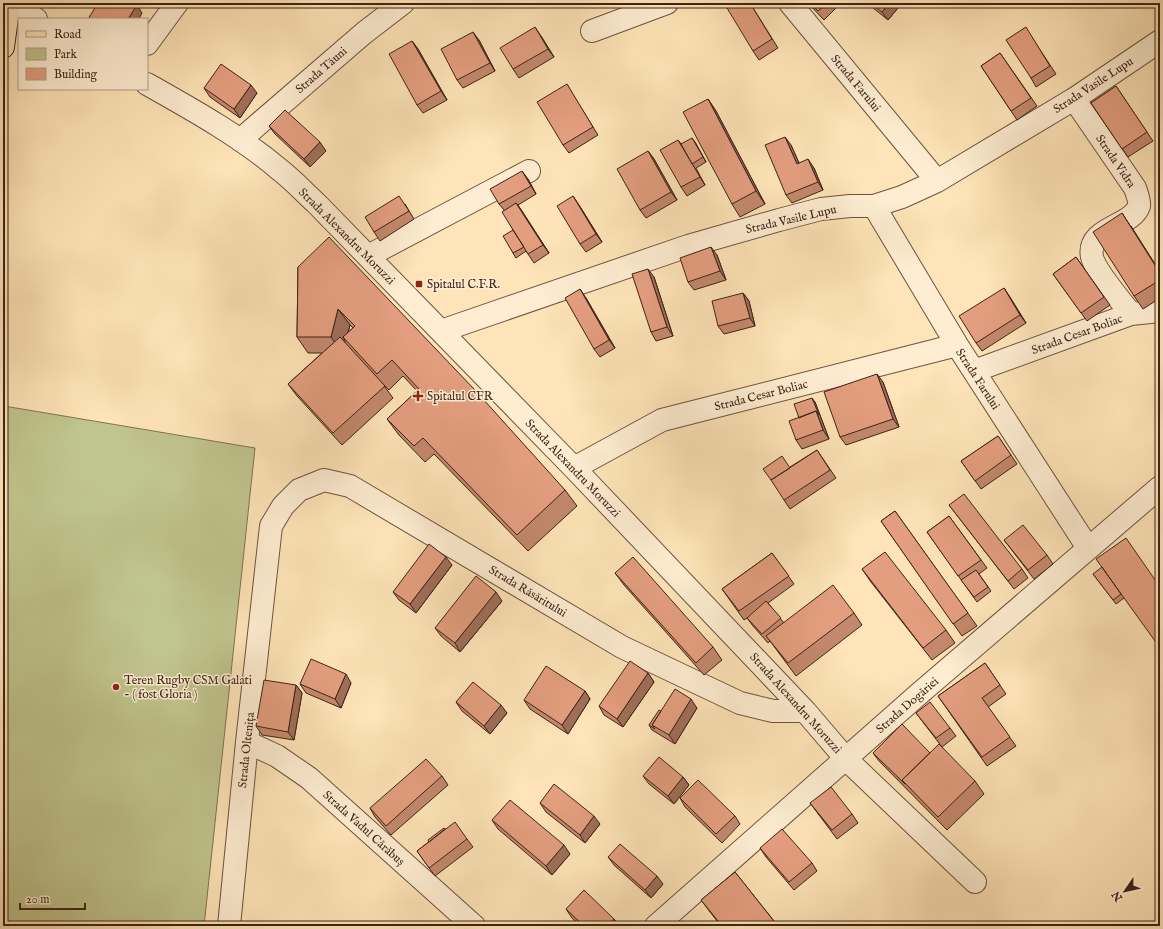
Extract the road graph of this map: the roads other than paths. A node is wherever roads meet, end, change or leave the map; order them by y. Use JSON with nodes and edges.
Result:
{"nodes":[{"id":1,"x":10,"y":3,"type":"edge"},
{"id":2,"x":177,"y":3,"type":"edge"},
{"id":3,"x":403,"y":3,"type":"edge"},
{"id":4,"x":667,"y":3,"type":"edge"},
{"id":5,"x":790,"y":3,"type":"edge"},
{"id":6,"x":34,"y":18,"type":"edge"},
{"id":7,"x":592,"y":31,"type":"dead end"},
{"id":8,"x":1160,"y":41,"type":"edge"},
{"id":9,"x":148,"y":43,"type":"edge"},
{"id":10,"x":3,"y":47,"type":"edge"},
{"id":11,"x":148,"y":85,"type":"edge"},
{"id":12,"x":1074,"y":99,"type":"junction"},
{"id":13,"x":240,"y":140,"type":"junction"},
{"id":14,"x":529,"y":171,"type":"dead end"},
{"id":15,"x":937,"y":181,"type":"junction"},
{"id":16,"x":874,"y":206,"type":"junction"},
{"id":17,"x":368,"y":256,"type":"junction"},
{"id":18,"x":1160,"y":311,"type":"edge"},
{"id":19,"x":1131,"y":314,"type":"junction"},
{"id":20,"x":441,"y":331,"type":"junction"},
{"id":21,"x":957,"y":345,"type":"junction"},
{"id":22,"x":974,"y":371,"type":"junction"},
{"id":23,"x":574,"y":468,"type":"junction"},
{"id":24,"x":1160,"y":487,"type":"edge"},
{"id":25,"x":272,"y":526,"type":"joint"},
{"id":26,"x":1088,"y":548,"type":"junction"},
{"id":27,"x":805,"y":711,"type":"junction"},
{"id":28,"x":247,"y":742,"type":"junction"},
{"id":29,"x":846,"y":759,"type":"junction"},
{"id":30,"x":975,"y":882,"type":"dead end"},
{"id":31,"x":228,"y":926,"type":"edge"},
{"id":32,"x":474,"y":926,"type":"edge"},
{"id":33,"x":656,"y":926,"type":"edge"}],
"edges":[{"from":1,"to":6,"type":"street"},
{"from":1,"to":10,"type":"main road"},
{"from":2,"to":9,"type":"street"},
{"from":3,"to":13,"type":"street","name":"Strada Tăuni"},
{"from":4,"to":7,"type":"street"},
{"from":5,"to":15,"type":"street","name":"Strada Farului"},
{"from":8,"to":12,"type":"street","name":"Strada Vasile Lupu"},
{"from":11,"to":13,"type":"street","name":"Strada Alexandru Moruzzi"},
{"from":12,"to":15,"type":"street","name":"Strada Vasile Lupu"},
{"from":12,"to":19,"type":"street","name":"Strada Vidra"},
{"from":13,"to":17,"type":"street","name":"Strada Alexandru Moruzzi"},
{"from":14,"to":17,"type":"street"},
{"from":15,"to":16,"type":"street","name":"Strada Vasile Lupu"},
{"from":16,"to":20,"type":"street","name":"Strada Vasile Lupu"},
{"from":16,"to":21,"type":"street","name":"Strada Farului"},
{"from":17,"to":20,"type":"street","name":"Strada Alexandru Moruzzi"},
{"from":18,"to":19,"type":"street","name":"Strada Cesar Boliac"},
{"from":19,"to":22,"type":"street","name":"Strada Cesar Boliac"},
{"from":20,"to":23,"type":"street","name":"Strada Alexandru Moruzzi"},
{"from":21,"to":22,"type":"street","name":"Strada Farului"},
{"from":21,"to":23,"type":"street","name":"Strada Cesar Boliac"},
{"from":22,"to":26,"type":"street","name":"Strada Farului"},
{"from":23,"to":27,"type":"street","name":"Strada Alexandru Moruzzi"},
{"from":24,"to":26,"type":"street","name":"Strada Dogăriei"},
{"from":25,"to":27,"type":"street","name":"Strada Răsăritului"},
{"from":25,"to":28,"type":"street","name":"Strada Oltenița"},
{"from":26,"to":29,"type":"street","name":"Strada Dogăriei"},
{"from":27,"to":29,"type":"street","name":"Strada Alexandru Moruzzi"},
{"from":28,"to":31,"type":"street","name":"Strada Oltenița"},
{"from":28,"to":32,"type":"street","name":"Strada Vadul Cărăbuș"},
{"from":29,"to":30,"type":"street","name":"Strada Alexandru Moruzzi"},
{"from":29,"to":33,"type":"street","name":"Strada Dogăriei"}]}
